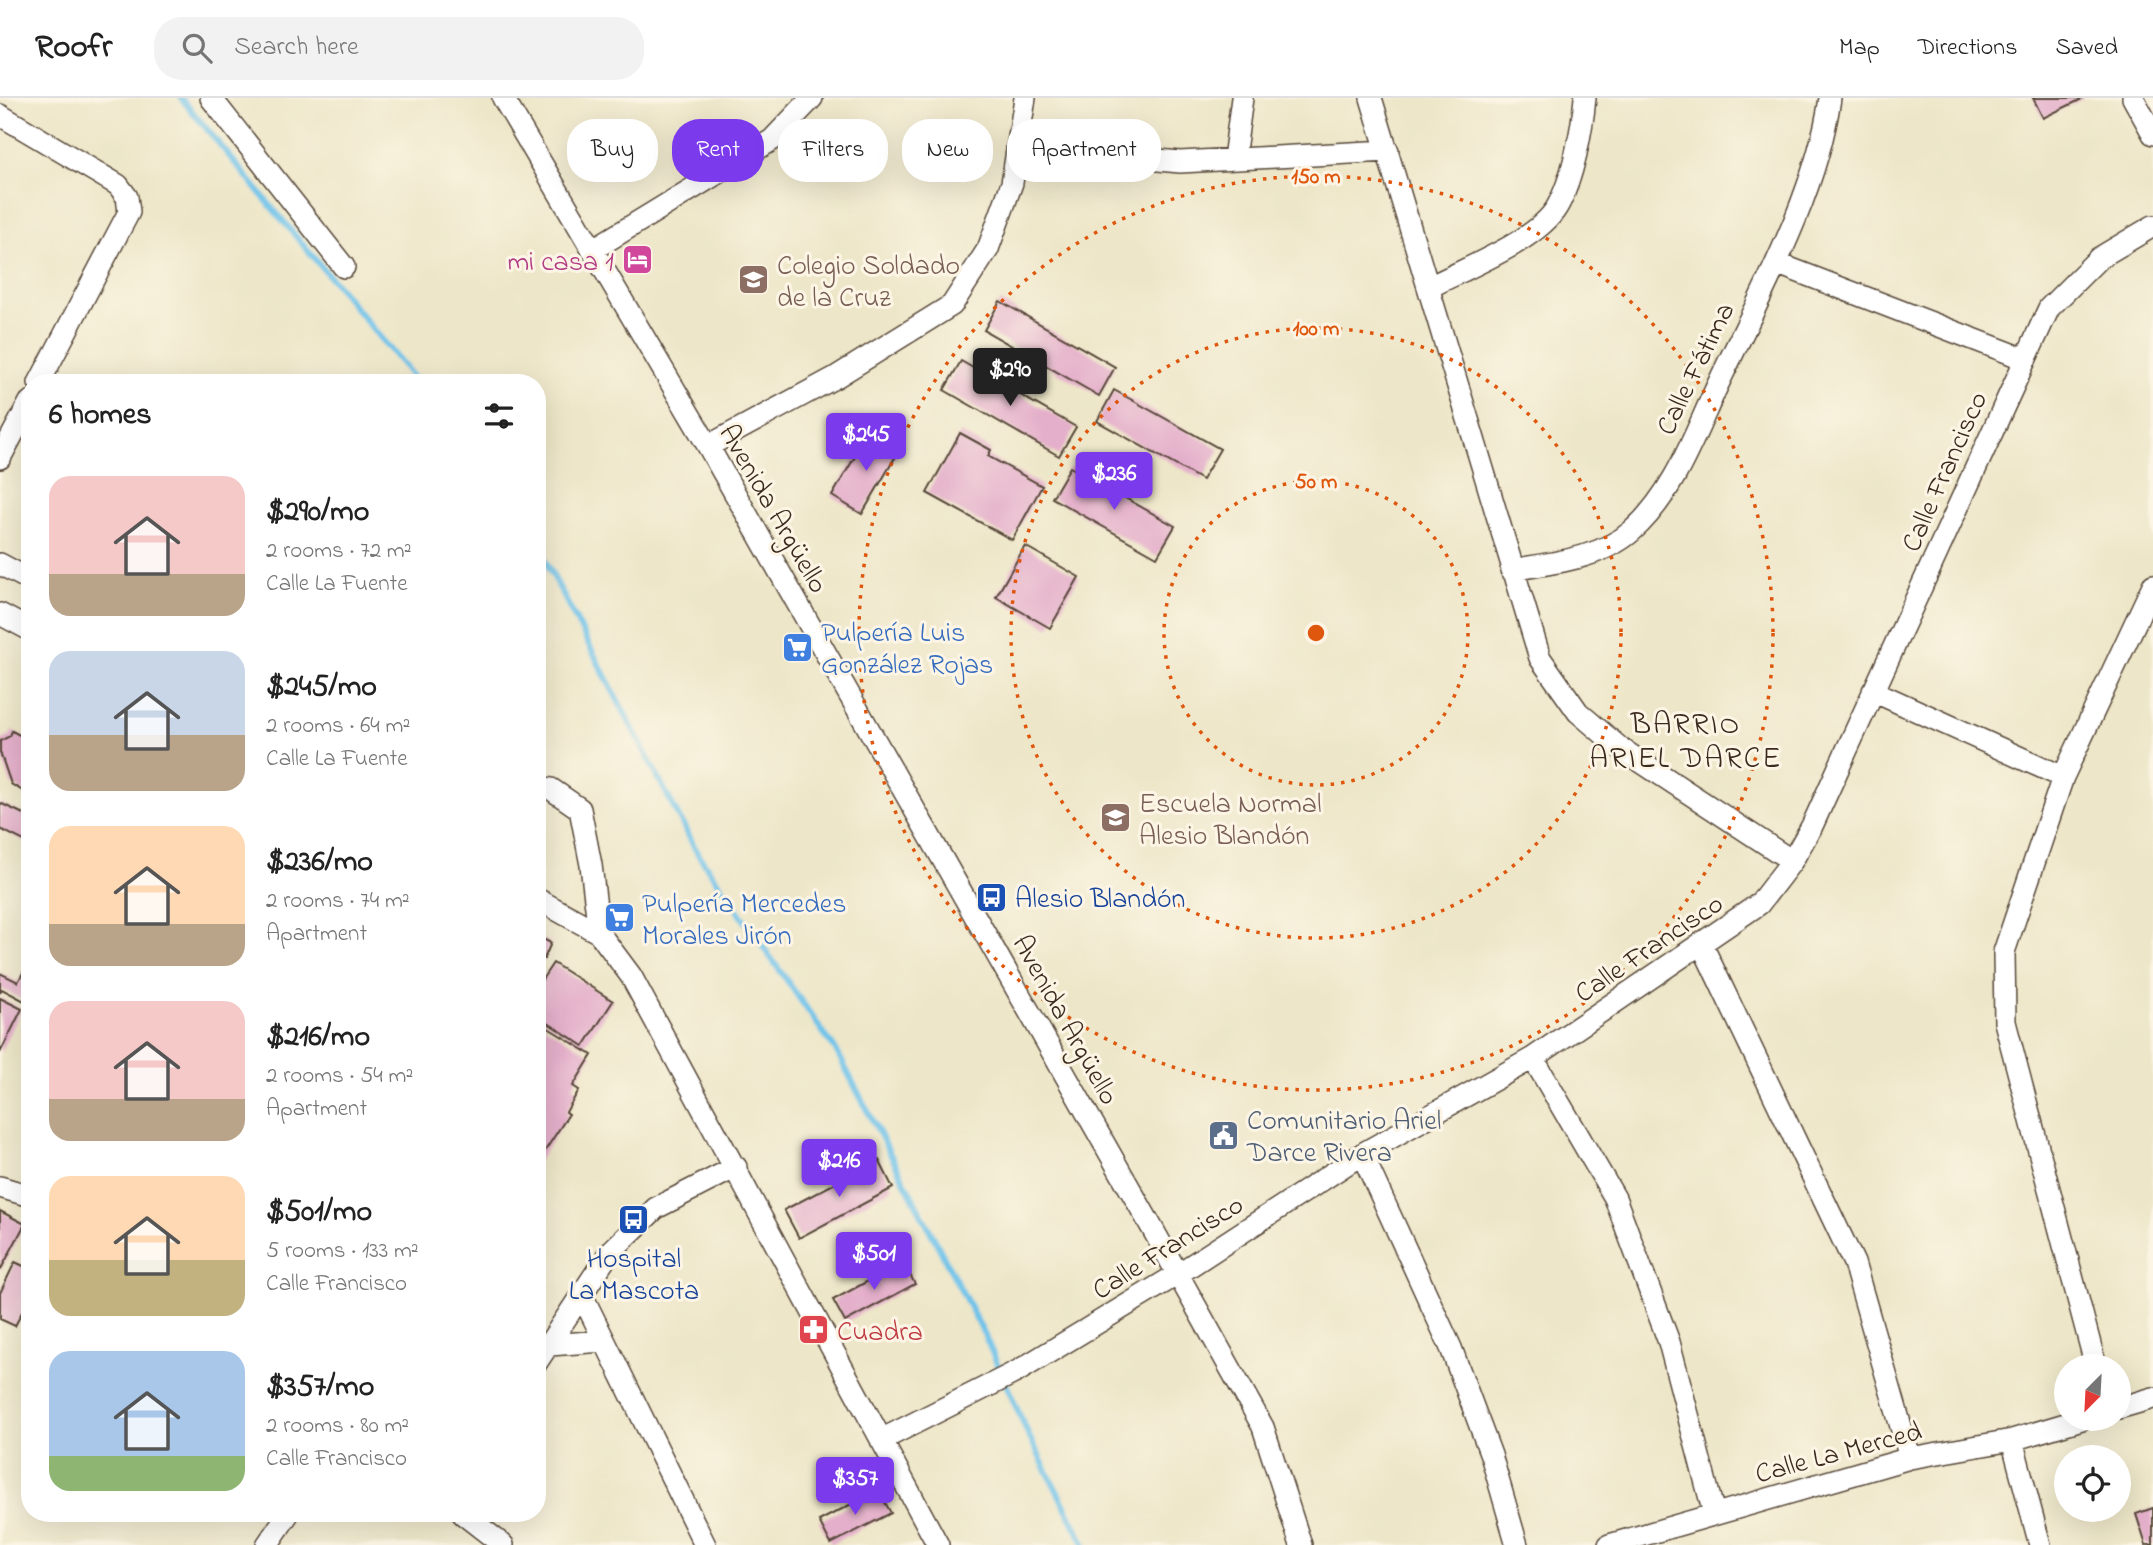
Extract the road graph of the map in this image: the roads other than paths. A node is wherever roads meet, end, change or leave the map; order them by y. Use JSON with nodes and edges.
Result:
{"nodes":[{"id":1,"x":211,"y":98,"type":"edge"},
{"id":2,"x":503,"y":98,"type":"edge"},
{"id":3,"x":812,"y":98,"type":"edge"},
{"id":4,"x":1026,"y":98,"type":"edge"},
{"id":5,"x":1242,"y":98,"type":"edge"},
{"id":6,"x":1371,"y":98,"type":"edge"},
{"id":7,"x":1585,"y":98,"type":"edge"},
{"id":8,"x":1830,"y":98,"type":"edge"},
{"id":9,"x":2133,"y":98,"type":"edge"},
{"id":10,"x":0,"y":115,"type":"edge"},
{"id":11,"x":1022,"y":119,"type":"edge"},
{"id":12,"x":2153,"y":134,"type":"edge"},
{"id":13,"x":1388,"y":151,"type":"junction"},
{"id":14,"x":1234,"y":159,"type":"junction"},
{"id":15,"x":1161,"y":160,"type":"edge"},
{"id":16,"x":1012,"y":182,"type":"edge"},
{"id":17,"x":2153,"y":226,"type":"edge"},
{"id":18,"x":592,"y":250,"type":"junction"},
{"id":19,"x":1776,"y":263,"type":"junction"},
{"id":20,"x":344,"y":267,"type":"dead end"},
{"id":21,"x":1430,"y":287,"type":"junction"},
{"id":22,"x":2025,"y":359,"type":"junction"},
{"id":23,"x":44,"y":374,"type":"edge"},
{"id":24,"x":21,"y":418,"type":"edge"},
{"id":25,"x":708,"y":446,"type":"junction"},
{"id":26,"x":0,"y":458,"type":"edge"},
{"id":27,"x":0,"y":564,"type":"edge"},
{"id":28,"x":1511,"y":570,"type":"junction"},
{"id":29,"x":21,"y":575,"type":"edge"},
{"id":30,"x":2153,"y":584,"type":"edge"},
{"id":31,"x":0,"y":614,"type":"edge"},
{"id":32,"x":21,"y":625,"type":"edge"},
{"id":33,"x":1873,"y":691,"type":"junction"},
{"id":34,"x":2063,"y":777,"type":"junction"},
{"id":35,"x":546,"y":788,"type":"edge"},
{"id":36,"x":1792,"y":861,"type":"junction"},
{"id":37,"x":546,"y":904,"type":"edge"},
{"id":38,"x":598,"y":933,"type":"junction"},
{"id":39,"x":1702,"y":945,"type":"junction"},
{"id":40,"x":1533,"y":1058,"type":"junction"},
{"id":41,"x":1362,"y":1154,"type":"junction"},
{"id":42,"x":736,"y":1167,"type":"junction"},
{"id":43,"x":0,"y":1187,"type":"edge"},
{"id":44,"x":21,"y":1193,"type":"edge"},
{"id":45,"x":1178,"y":1274,"type":"junction"},
{"id":46,"x":582,"y":1295,"type":"junction"},
{"id":47,"x":603,"y":1341,"type":"junction"},
{"id":48,"x":546,"y":1351,"type":"edge"},
{"id":49,"x":546,"y":1354,"type":"edge"},
{"id":50,"x":2093,"y":1354,"type":"edge"},
{"id":51,"x":2153,"y":1398,"type":"edge"},
{"id":52,"x":2132,"y":1404,"type":"edge"},
{"id":53,"x":2054,"y":1427,"type":"edge"},
{"id":54,"x":881,"y":1440,"type":"junction"},
{"id":55,"x":2012,"y":1440,"type":"junction"},
{"id":56,"x":1910,"y":1458,"type":"junction"},
{"id":57,"x":1714,"y":1514,"type":"junction"},
{"id":58,"x":283,"y":1522,"type":"edge"},
{"id":59,"x":473,"y":1522,"type":"edge"},
{"id":60,"x":267,"y":1545,"type":"edge"},
{"id":61,"x":503,"y":1545,"type":"edge"},
{"id":62,"x":705,"y":1545,"type":"edge"},
{"id":63,"x":938,"y":1545,"type":"edge"},
{"id":64,"x":1301,"y":1545,"type":"edge"},
{"id":65,"x":1517,"y":1545,"type":"edge"},
{"id":66,"x":1609,"y":1545,"type":"edge"},
{"id":67,"x":2040,"y":1545,"type":"edge"}],
"edges":[{"from":1,"to":20,"type":"street"},
{"from":2,"to":18,"type":"street","name":"Avenida Argüello"},
{"from":3,"to":18,"type":"street"},
{"from":4,"to":11,"type":"street"},
{"from":5,"to":14,"type":"street"},
{"from":6,"to":13,"type":"street"},
{"from":7,"to":21,"type":"street"},
{"from":8,"to":19,"type":"street","name":"Calle Fátima"},
{"from":9,"to":12,"type":"street"},
{"from":10,"to":23,"type":"street"},
{"from":13,"to":14,"type":"street"},
{"from":13,"to":21,"type":"street"},
{"from":14,"to":15,"type":"street"},
{"from":16,"to":25,"type":"street"},
{"from":17,"to":22,"type":"street","name":"Calle Francisco"},
{"from":18,"to":25,"type":"street","name":"Avenida Argüello"},
{"from":19,"to":22,"type":"street"},
{"from":19,"to":28,"type":"street","name":"Calle Fátima"},
{"from":21,"to":28,"type":"street"},
{"from":22,"to":33,"type":"street","name":"Calle Francisco"},
{"from":24,"to":26,"type":"street"},
{"from":25,"to":45,"type":"street","name":"Avenida Argüello"},
{"from":27,"to":29,"type":"street"},
{"from":28,"to":36,"type":"street"},
{"from":30,"to":34,"type":"street"},
{"from":31,"to":32,"type":"street"},
{"from":33,"to":34,"type":"street"},
{"from":33,"to":36,"type":"street","name":"Calle Francisco"},
{"from":34,"to":50,"type":"street"},
{"from":35,"to":38,"type":"street"},
{"from":36,"to":39,"type":"street","name":"Calle Francisco"},
{"from":37,"to":38,"type":"street"},
{"from":38,"to":42,"type":"street"},
{"from":39,"to":40,"type":"street","name":"Calle Francisco"},
{"from":39,"to":56,"type":"street"},
{"from":40,"to":41,"type":"street","name":"Calle Francisco"},
{"from":40,"to":57,"type":"street"},
{"from":41,"to":45,"type":"street","name":"Calle Francisco"},
{"from":41,"to":65,"type":"street"},
{"from":42,"to":46,"type":"street"},
{"from":42,"to":54,"type":"street"},
{"from":43,"to":44,"type":"street"},
{"from":45,"to":54,"type":"street","name":"Calle Francisco"},
{"from":45,"to":64,"type":"street","name":"Avenida Argüello"},
{"from":46,"to":47,"type":"street"},
{"from":46,"to":48,"type":"street"},
{"from":47,"to":49,"type":"street"},
{"from":47,"to":62,"type":"street"},
{"from":51,"to":52,"type":"street"},
{"from":53,"to":55,"type":"street","name":"Calle La Merced"},
{"from":54,"to":63,"type":"street"},
{"from":55,"to":56,"type":"street","name":"Calle La Merced"},
{"from":55,"to":67,"type":"street"},
{"from":56,"to":57,"type":"street","name":"Calle La Merced"},
{"from":57,"to":66,"type":"street","name":"Calle La Merced"},
{"from":58,"to":60,"type":"street"},
{"from":59,"to":61,"type":"street"}]}
